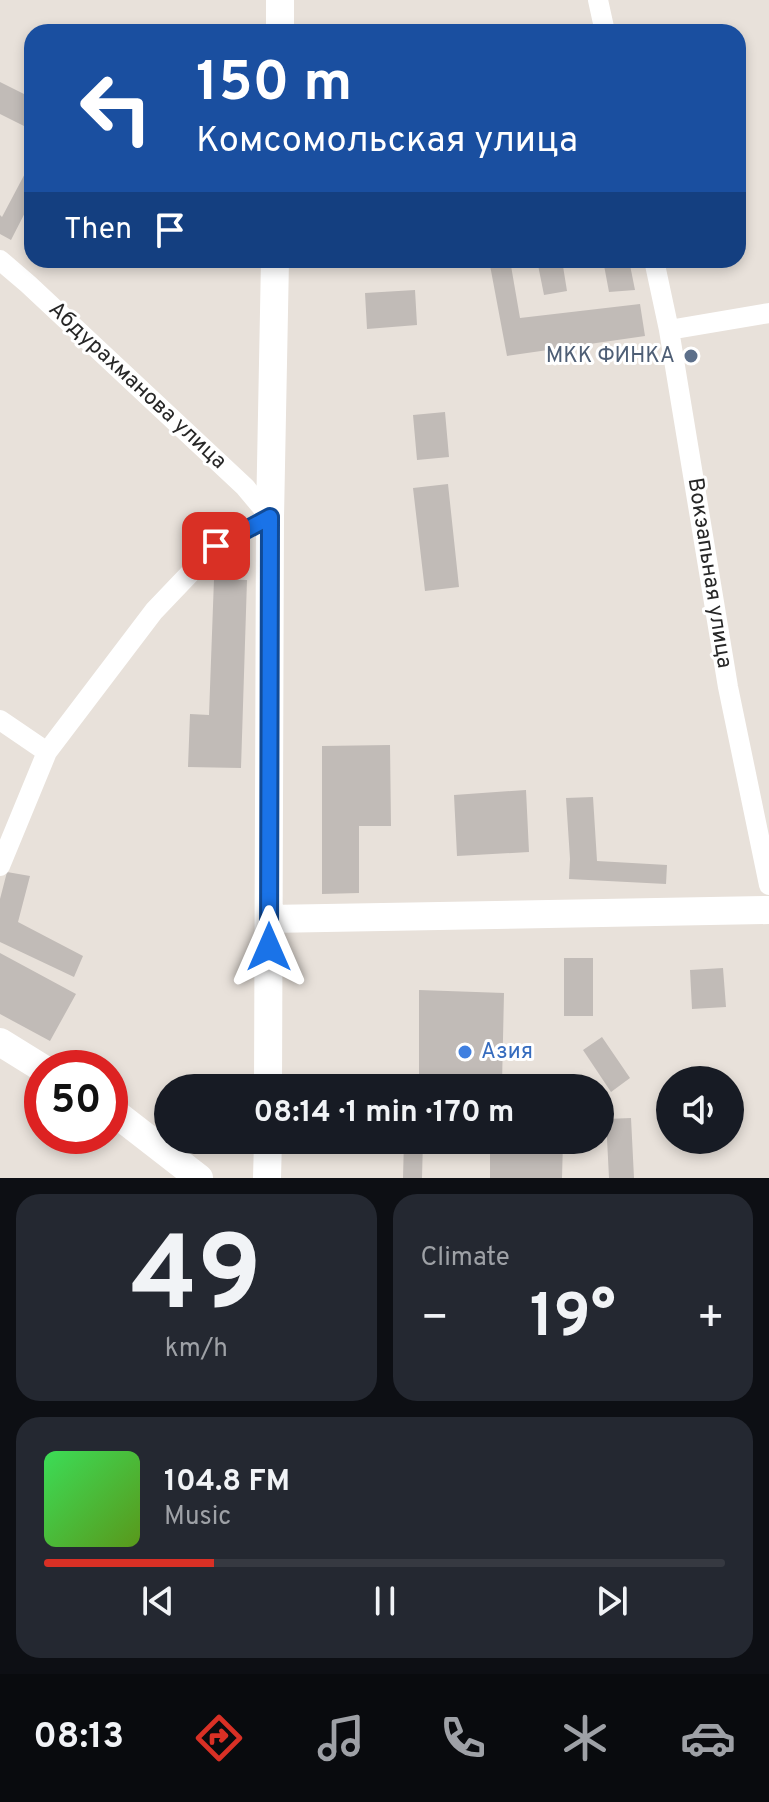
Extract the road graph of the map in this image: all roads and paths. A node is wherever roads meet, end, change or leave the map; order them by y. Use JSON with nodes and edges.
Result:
{"nodes":[{"id":1,"x":280,"y":0,"type":"edge"},
{"id":2,"x":598,"y":0,"type":"edge"},
{"id":3,"x":280,"y":24,"type":"edge"},
{"id":4,"x":603,"y":24,"type":"edge"},
{"id":5,"x":0,"y":260,"type":"edge"},
{"id":6,"x":275,"y":268,"type":"edge"},
{"id":7,"x":656,"y":268,"type":"edge"},
{"id":8,"x":769,"y":313,"type":"edge"},
{"id":9,"x":669,"y":330,"type":"junction"},
{"id":10,"x":270,"y":517,"type":"junction"},
{"id":11,"x":0,"y":720,"type":"edge"},
{"id":12,"x":47,"y":752,"type":"junction"},
{"id":13,"x":0,"y":866,"type":"edge"},
{"id":14,"x":769,"y":885,"type":"edge"},
{"id":15,"x":769,"y":910,"type":"edge"},
{"id":16,"x":269,"y":919,"type":"junction"},
{"id":17,"x":0,"y":1042,"type":"edge"},
{"id":18,"x":24,"y":1057,"type":"edge"},
{"id":19,"x":268,"y":1074,"type":"edge"},
{"id":20,"x":128,"y":1123,"type":"edge"},
{"id":21,"x":268,"y":1154,"type":"edge"},
{"id":22,"x":199,"y":1178,"type":"edge"},
{"id":23,"x":267,"y":1178,"type":"edge"}],
"edges":[{"from":1,"to":3,"type":"main road"},
{"from":2,"to":4,"type":"street"},
{"from":5,"to":10,"type":"street","name":"Абдурахманова улица"},
{"from":6,"to":10,"type":"main road"},
{"from":7,"to":9,"type":"street","name":"Вокэапьная улица"},
{"from":8,"to":9,"type":"street"},
{"from":9,"to":14,"type":"street","name":"Вокэапьная улица"},
{"from":10,"to":12,"type":"street"},
{"from":10,"to":16,"type":"main road"},
{"from":11,"to":12,"type":"street"},
{"from":12,"to":13,"type":"street"},
{"from":15,"to":16,"type":"main road"},
{"from":16,"to":19,"type":"main road"},
{"from":17,"to":18,"type":"main road"},
{"from":20,"to":22,"type":"main road"},
{"from":21,"to":23,"type":"main road"}]}
